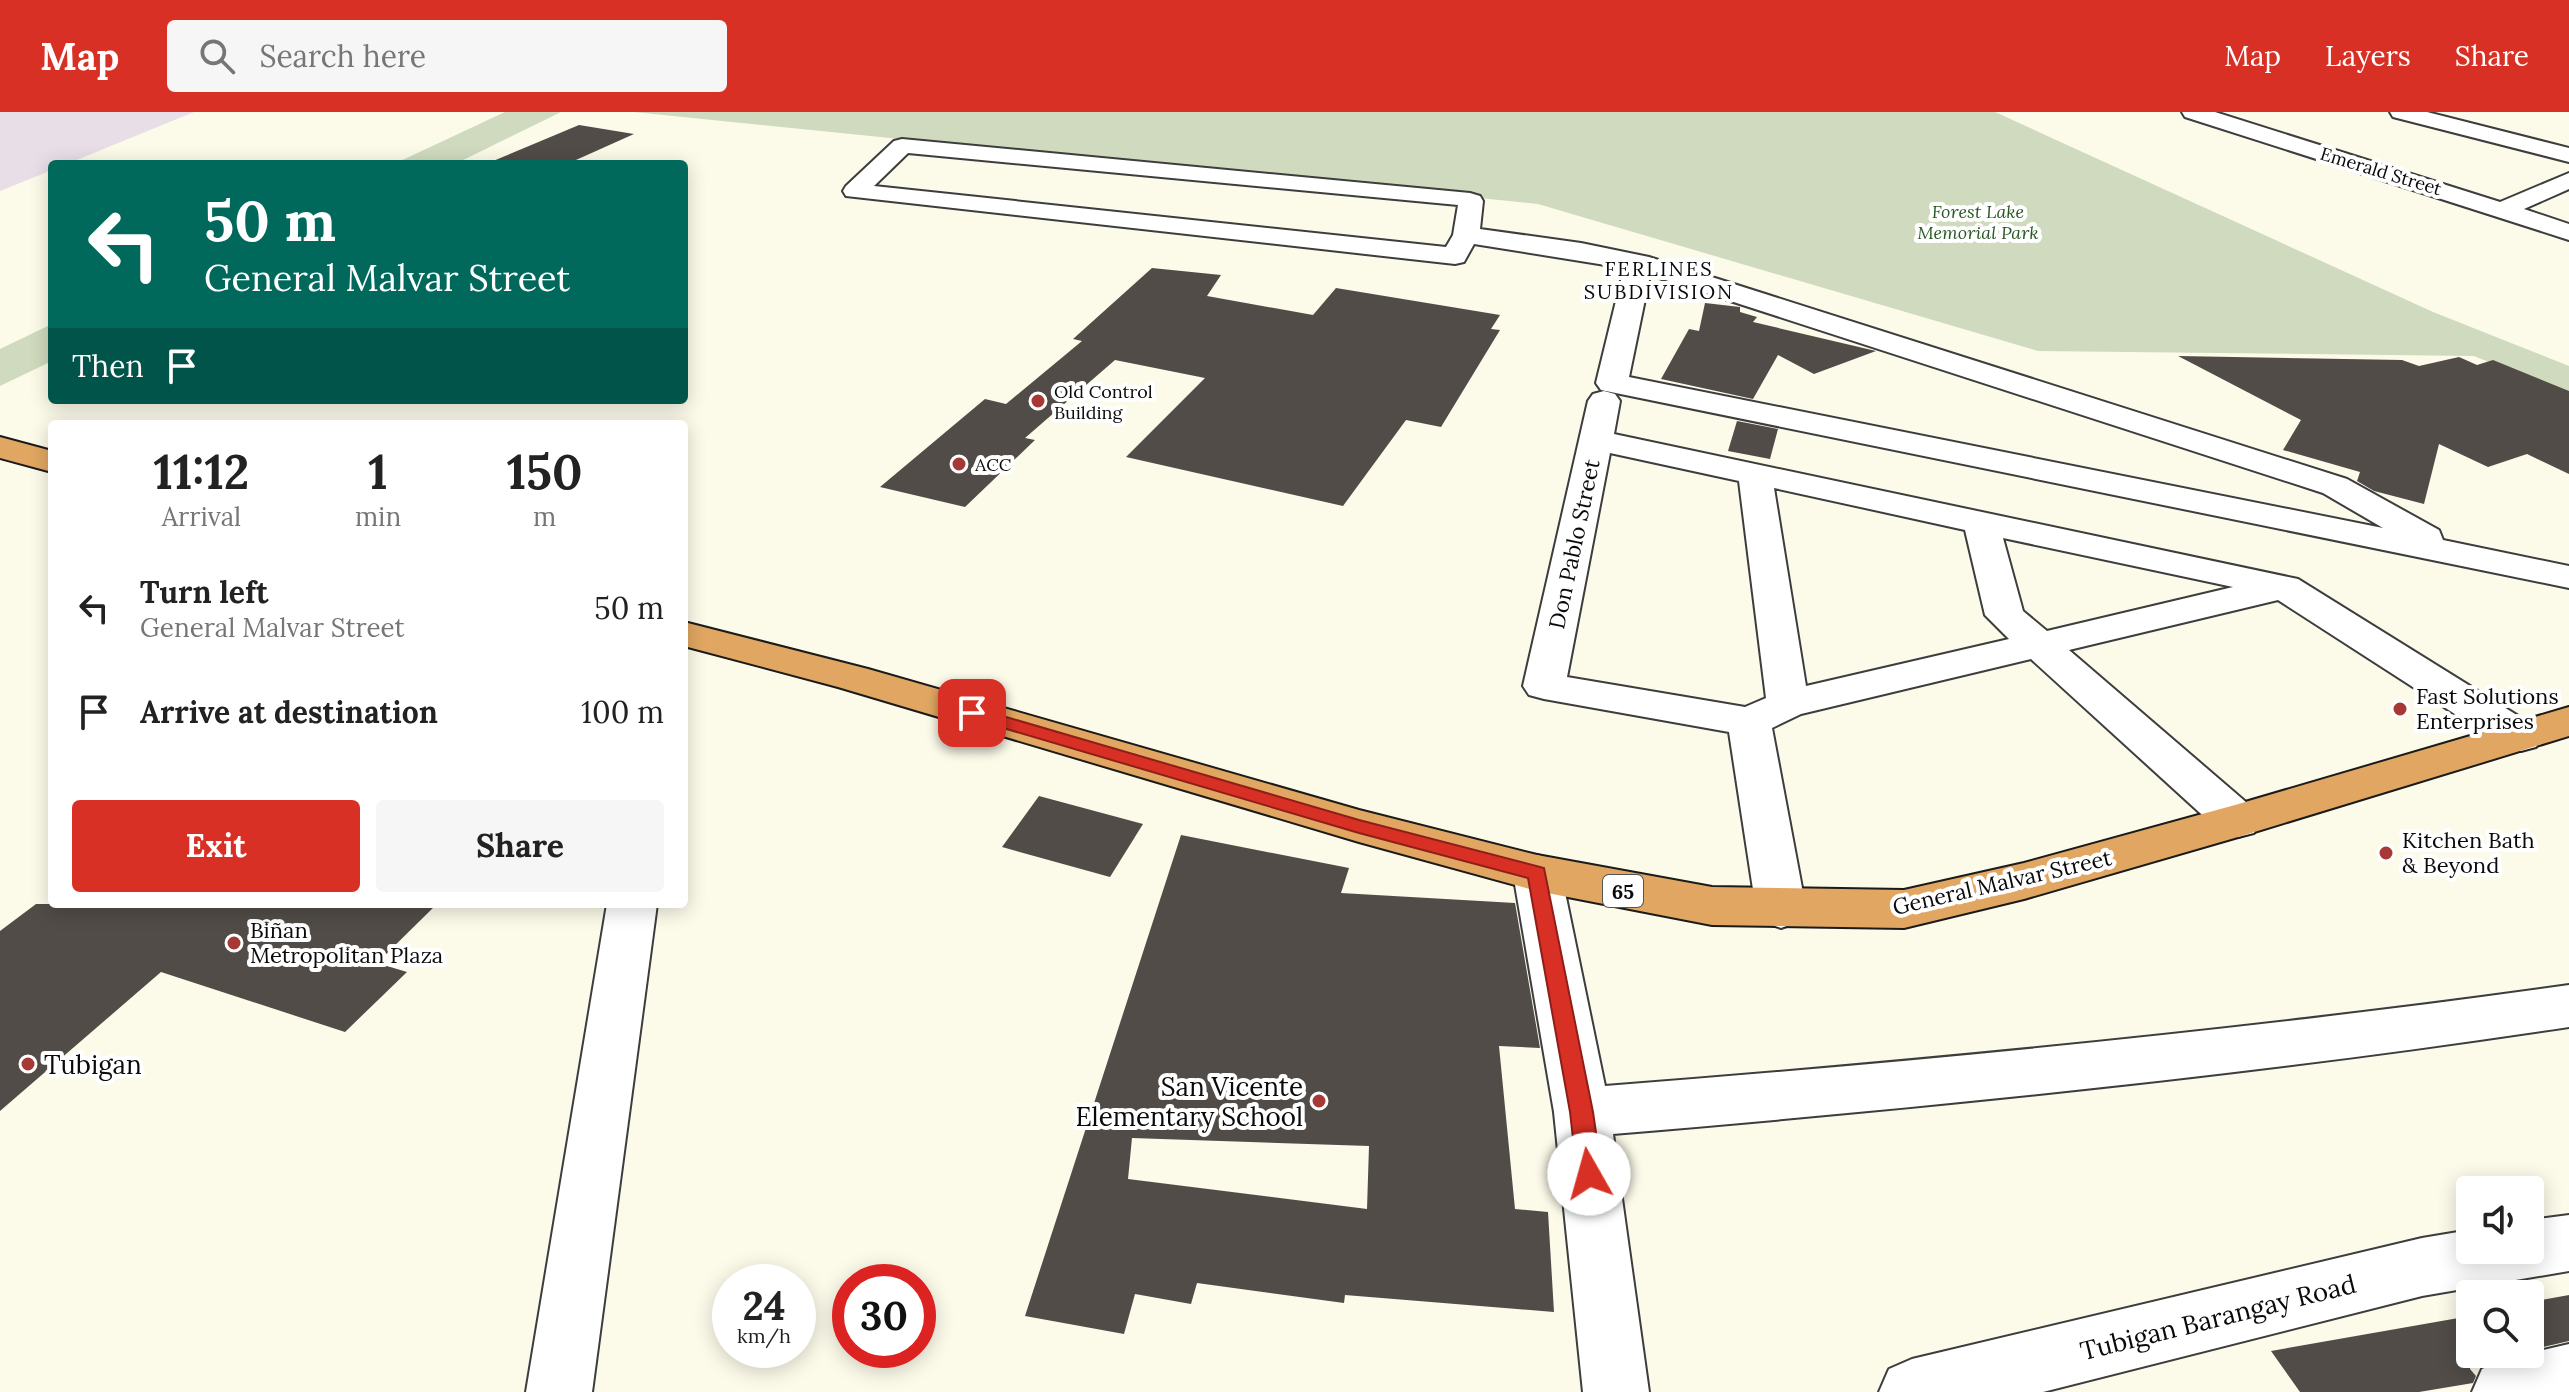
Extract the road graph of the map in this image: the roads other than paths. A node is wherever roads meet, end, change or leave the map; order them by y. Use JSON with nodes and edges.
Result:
{"nodes":[{"id":1,"x":2193,"y":112,"type":"edge"},
{"id":2,"x":2401,"y":112,"type":"edge"},
{"id":3,"x":2569,"y":155,"type":"edge"},
{"id":4,"x":2569,"y":180,"type":"edge"},
{"id":5,"x":2504,"y":209,"type":"junction"},
{"id":6,"x":2569,"y":232,"type":"edge"},
{"id":7,"x":1466,"y":235,"type":"junction"},
{"id":8,"x":1639,"y":263,"type":"junction"},
{"id":9,"x":1604,"y":401,"type":"dead end"},
{"id":10,"x":1596,"y":440,"type":"junction"},
{"id":11,"x":0,"y":447,"type":"edge"},
{"id":12,"x":48,"y":461,"type":"edge"},
{"id":13,"x":1755,"y":474,"type":"junction"},
{"id":14,"x":1981,"y":522,"type":"junction"},
{"id":15,"x":2460,"y":556,"type":"junction"},
{"id":16,"x":2569,"y":577,"type":"edge"},
{"id":17,"x":2284,"y":587,"type":"junction"},
{"id":18,"x":688,"y":635,"type":"edge"},
{"id":19,"x":2040,"y":645,"type":"junction"},
{"id":20,"x":1768,"y":713,"type":"junction"},
{"id":21,"x":2569,"y":721,"type":"edge"},
{"id":22,"x":2521,"y":737,"type":"junction"},
{"id":23,"x":2238,"y":821,"type":"junction"},
{"id":24,"x":1537,"y":873,"type":"junction"},
{"id":25,"x":631,"y":908,"type":"edge"},
{"id":26,"x":1781,"y":909,"type":"junction"},
{"id":27,"x":2569,"y":1006,"type":"edge"},
{"id":28,"x":1582,"y":1112,"type":"junction"},
{"id":29,"x":2569,"y":1243,"type":"edge"},
{"id":30,"x":2544,"y":1247,"type":"edge"},
{"id":31,"x":2456,"y":1262,"type":"edge"},
{"id":32,"x":2569,"y":1377,"type":"edge"},
{"id":33,"x":559,"y":1392,"type":"edge"},
{"id":34,"x":1616,"y":1392,"type":"edge"},
{"id":35,"x":1912,"y":1392,"type":"edge"},
{"id":36,"x":2505,"y":1392,"type":"edge"}],
"edges":[{"from":1,"to":5,"type":"street","name":"Emerald Street"},
{"from":2,"to":3,"type":"street"},
{"from":4,"to":5,"type":"street"},
{"from":5,"to":6,"type":"street","name":"Emerald Street"},
{"from":7,"to":7,"type":"street"},
{"from":7,"to":8,"type":"street"},
{"from":8,"to":15,"type":"street"},
{"from":8,"to":15,"type":"street"},
{"from":9,"to":10,"type":"street","name":"Don Pablo Street"},
{"from":10,"to":13,"type":"street"},
{"from":10,"to":20,"type":"street","name":"Don Pablo Street"},
{"from":11,"to":12,"type":"highway"},
{"from":13,"to":14,"type":"street"},
{"from":13,"to":20,"type":"street"},
{"from":14,"to":17,"type":"street"},
{"from":14,"to":19,"type":"street"},
{"from":15,"to":16,"type":"street"},
{"from":17,"to":19,"type":"street"},
{"from":17,"to":22,"type":"street"},
{"from":18,"to":24,"type":"highway","name":"General Malvar Street","number":"65"},
{"from":19,"to":20,"type":"street"},
{"from":19,"to":23,"type":"street"},
{"from":20,"to":26,"type":"street"},
{"from":21,"to":22,"type":"highway","name":"General Malvar Street","number":"65"},
{"from":22,"to":23,"type":"highway","name":"General Malvar Street","number":"65"},
{"from":23,"to":26,"type":"highway","name":"General Malvar Street","number":"65"},
{"from":24,"to":26,"type":"highway","name":"General Malvar Street","number":"65"},
{"from":24,"to":28,"type":"street"},
{"from":25,"to":33,"type":"street"},
{"from":27,"to":28,"type":"street"},
{"from":28,"to":34,"type":"street"},
{"from":29,"to":30,"type":"street","name":"Tubigan Barangay Road"},
{"from":31,"to":35,"type":"street","name":"Tubigan Barangay Road"},
{"from":32,"to":36,"type":"street"}]}
